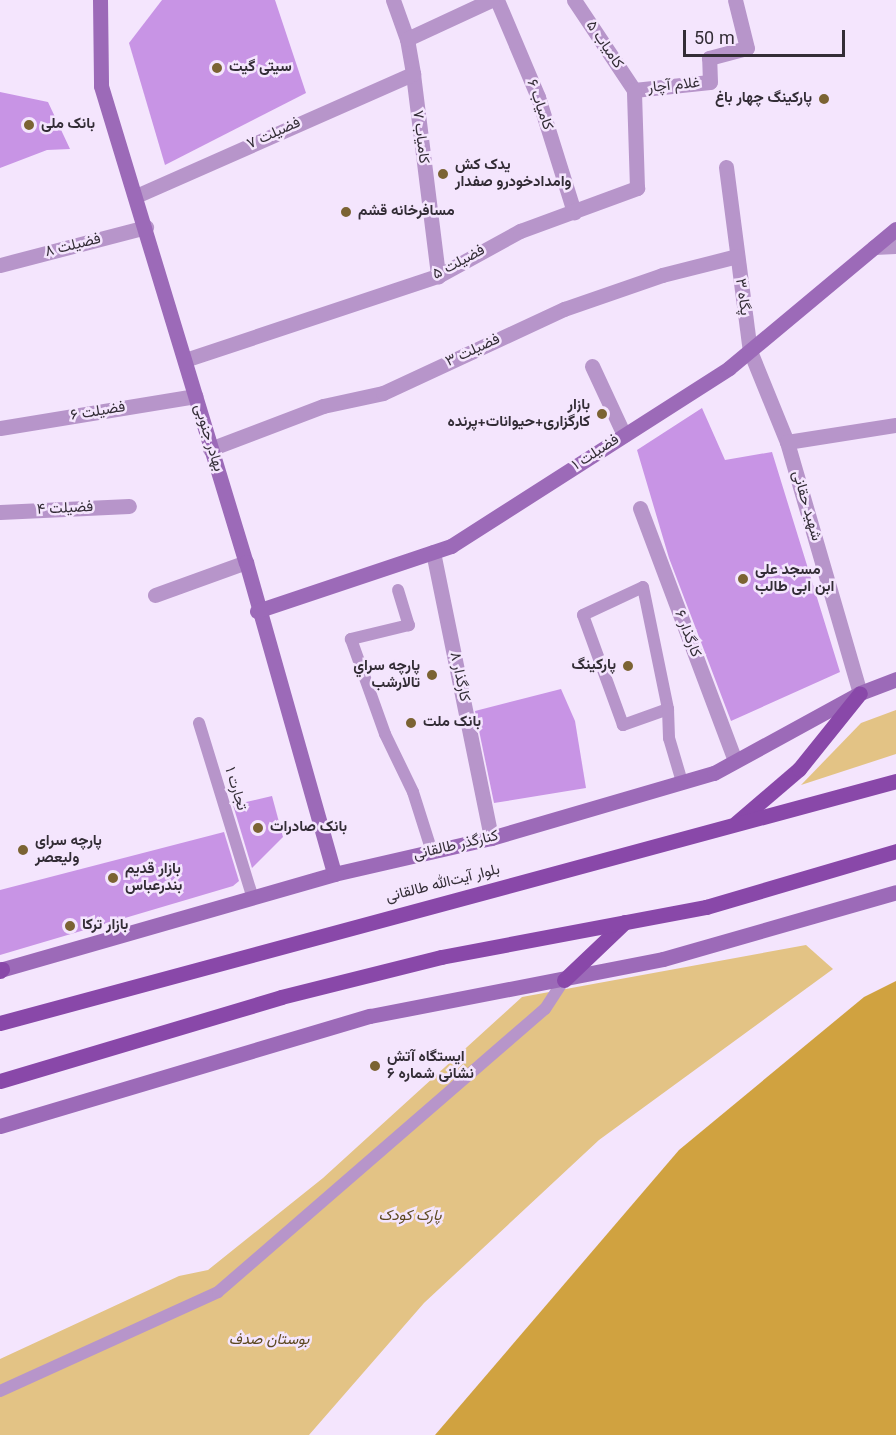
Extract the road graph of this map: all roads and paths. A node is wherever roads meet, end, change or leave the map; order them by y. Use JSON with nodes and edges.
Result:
{"nodes":[{"id":1,"x":100,"y":0,"type":"edge"},
{"id":2,"x":393,"y":0,"type":"edge"},
{"id":3,"x":491,"y":0,"type":"edge"},
{"id":4,"x":497,"y":0,"type":"edge"},
{"id":5,"x":574,"y":0,"type":"edge"},
{"id":6,"x":735,"y":0,"type":"edge"},
{"id":7,"x":407,"y":39,"type":"junction"},
{"id":8,"x":413,"y":74,"type":"junction"},
{"id":9,"x":634,"y":90,"type":"junction"},
{"id":10,"x":726,"y":167,"type":"dead end"},
{"id":11,"x":136,"y":196,"type":"junction"},
{"id":12,"x":574,"y":212,"type":"junction"},
{"id":13,"x":146,"y":227,"type":"junction"},
{"id":14,"x":896,"y":229,"type":"edge"},
{"id":15,"x":896,"y":246,"type":"edge"},
{"id":16,"x":874,"y":248,"type":"junction"},
{"id":17,"x":737,"y":256,"type":"junction"},
{"id":18,"x":0,"y":265,"type":"edge"},
{"id":19,"x":438,"y":276,"type":"junction"},
{"id":20,"x":750,"y":351,"type":"junction"},
{"id":21,"x":185,"y":360,"type":"junction"},
{"id":22,"x":592,"y":366,"type":"dead end"},
{"id":23,"x":195,"y":396,"type":"junction"},
{"id":24,"x":777,"y":423,"type":"joint"},
{"id":25,"x":896,"y":425,"type":"edge"},
{"id":26,"x":0,"y":429,"type":"edge"},
{"id":27,"x":624,"y":435,"type":"junction"},
{"id":28,"x":787,"y":442,"type":"junction"},
{"id":29,"x":210,"y":448,"type":"junction"},
{"id":30,"x":129,"y":506,"type":"dead end"},
{"id":31,"x":640,"y":508,"type":"dead end"},
{"id":32,"x":0,"y":512,"type":"edge"},
{"id":33,"x":433,"y":552,"type":"junction"},
{"id":34,"x":246,"y":562,"type":"junction"},
{"id":35,"x":398,"y":590,"type":"dead end"},
{"id":36,"x":155,"y":594,"type":"dead end"},
{"id":37,"x":257,"y":611,"type":"junction"},
{"id":38,"x":896,"y":679,"type":"edge"},
{"id":39,"x":860,"y":693,"type":"junction"},
{"id":40,"x":668,"y":709,"type":"junction"},
{"id":41,"x":199,"y":723,"type":"dead end"},
{"id":42,"x":735,"y":761,"type":"junction"},
{"id":43,"x":896,"y":781,"type":"edge"},
{"id":44,"x":682,"y":782,"type":"junction"},
{"id":45,"x":729,"y":829,"type":"junction"},
{"id":46,"x":491,"y":838,"type":"junction"},
{"id":47,"x":896,"y":851,"type":"edge"},
{"id":48,"x":432,"y":852,"type":"junction"},
{"id":49,"x":334,"y":874,"type":"junction"},
{"id":50,"x":896,"y":892,"type":"edge"},
{"id":51,"x":253,"y":899,"type":"junction"},
{"id":52,"x":625,"y":922,"type":"junction"},
{"id":53,"x":1,"y":970,"type":"edge"},
{"id":54,"x":564,"y":980,"type":"junction"},
{"id":55,"x":0,"y":1023,"type":"edge"},
{"id":56,"x":0,"y":1081,"type":"edge"},
{"id":57,"x":0,"y":1126,"type":"edge"},
{"id":58,"x":0,"y":1391,"type":"edge"}],
"edges":[{"from":1,"to":11,"type":"street","name":"بهادر جنوبی"},
{"from":2,"to":7,"type":"street","name":"کامیاب ۷"},
{"from":3,"to":7,"type":"street"},
{"from":4,"to":12,"type":"street","name":"کامیاب ۶"},
{"from":5,"to":9,"type":"street","name":"کامیاب ۵"},
{"from":6,"to":9,"type":"street","name":"غلام آچار"},
{"from":7,"to":8,"type":"street","name":"کامیاب ۷"},
{"from":8,"to":11,"type":"street","name":"فضیلت ۷"},
{"from":8,"to":19,"type":"street","name":"کامیاب ۷"},
{"from":9,"to":12,"type":"street","name":"فضیلت ۵"},
{"from":10,"to":17,"type":"street","name":"پگاه ۳"},
{"from":11,"to":13,"type":"street","name":"بهادر جنوبی"},
{"from":12,"to":19,"type":"street","name":"فضیلت ۵"},
{"from":13,"to":18,"type":"street","name":"فضیلت ۸"},
{"from":13,"to":21,"type":"street","name":"بهادر جنوبی"},
{"from":14,"to":16,"type":"street","name":"فضیلت ۱"},
{"from":15,"to":16,"type":"street"},
{"from":16,"to":20,"type":"street","name":"فضیلت ۱"},
{"from":17,"to":20,"type":"street","name":"پگاه ۳"},
{"from":17,"to":29,"type":"street","name":"فضیلت ۳"},
{"from":19,"to":21,"type":"street","name":"فضیلت ۵"},
{"from":20,"to":24,"type":"street","name":"پگاه ۳"},
{"from":20,"to":27,"type":"street","name":"فضیلت ۱"},
{"from":21,"to":23,"type":"street","name":"بهادر جنوبی"},
{"from":22,"to":27,"type":"street"},
{"from":23,"to":26,"type":"street","name":"فضیلت ۶"},
{"from":23,"to":29,"type":"street","name":"بهادر جنوبی"},
{"from":24,"to":28,"type":"street","name":"شهید حقانی"},
{"from":25,"to":28,"type":"street"},
{"from":27,"to":33,"type":"street","name":"فضیلت ۱"},
{"from":28,"to":39,"type":"street","name":"شهید حقانی"},
{"from":29,"to":34,"type":"street","name":"بهادر جنوبی"},
{"from":30,"to":32,"type":"street","name":"فضیلت ۴"},
{"from":31,"to":42,"type":"street","name":"کارگذار ۶"},
{"from":33,"to":37,"type":"street","name":"فضیلت ۱"},
{"from":33,"to":46,"type":"street","name":"کارگذار ۸"},
{"from":34,"to":36,"type":"street"},
{"from":34,"to":37,"type":"street","name":"بهادر جنوبی"},
{"from":35,"to":48,"type":"lane"},
{"from":37,"to":49,"type":"street","name":"بهادر جنوبی"},
{"from":38,"to":39,"type":"street","name":"کنارگذر طالقانی"},
{"from":39,"to":42,"type":"street","name":"کنارگذر طالقانی"},
{"from":39,"to":45,"type":"main road"},
{"from":40,"to":40,"type":"lane"},
{"from":40,"to":44,"type":"lane"},
{"from":41,"to":51,"type":"lane","name":"تجارت ۱"},
{"from":42,"to":44,"type":"street","name":"کنارگذر طالقانی"},
{"from":43,"to":45,"type":"main road","name":"بلوار آیت‌الله طالقانی"},
{"from":44,"to":46,"type":"street","name":"کنارگذر طالقانی"},
{"from":45,"to":55,"type":"main road","name":"بلوار آیت‌الله طالقانی"},
{"from":46,"to":48,"type":"street","name":"کنارگذر طالقانی"},
{"from":47,"to":52,"type":"main road"},
{"from":48,"to":49,"type":"street","name":"کنارگذر طالقانی"},
{"from":49,"to":51,"type":"street","name":"کنارگذر طالقانی"},
{"from":50,"to":54,"type":"street"},
{"from":51,"to":53,"type":"street","name":"کنارگذر طالقانی"},
{"from":52,"to":54,"type":"main road"},
{"from":52,"to":56,"type":"main road"},
{"from":54,"to":57,"type":"street"},
{"from":54,"to":58,"type":"lane"}]}
